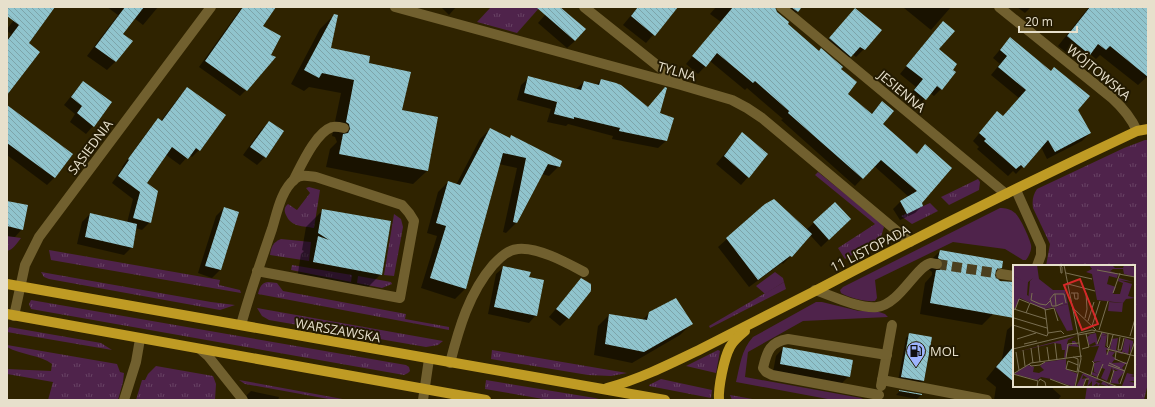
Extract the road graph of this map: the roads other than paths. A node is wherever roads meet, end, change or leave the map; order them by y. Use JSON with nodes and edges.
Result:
{"nodes":[{"id":1,"x":211,"y":7,"type":"edge"},
{"id":2,"x":395,"y":7,"type":"edge"},
{"id":3,"x":584,"y":7,"type":"edge"},
{"id":4,"x":781,"y":7,"type":"edge"},
{"id":5,"x":999,"y":7,"type":"edge"},
{"id":6,"x":681,"y":85,"type":"junction"},
{"id":7,"x":344,"y":128,"type":"dead end"},
{"id":8,"x":1148,"y":128,"type":"edge"},
{"id":9,"x":1137,"y":131,"type":"junction"},
{"id":10,"x":292,"y":182,"type":"junction"},
{"id":11,"x":1016,"y":190,"type":"junction"},
{"id":12,"x":1006,"y":194,"type":"junction"},
{"id":13,"x":910,"y":242,"type":"junction"},
{"id":14,"x":937,"y":264,"type":"tunnel mouth"},
{"id":15,"x":1037,"y":265,"type":"edge"},
{"id":16,"x":256,"y":271,"type":"junction"},
{"id":17,"x":584,"y":272,"type":"dead end"},
{"id":18,"x":1001,"y":274,"type":"tunnel mouth"},
{"id":19,"x":1013,"y":276,"type":"edge"},
{"id":20,"x":7,"y":284,"type":"edge"},
{"id":21,"x":20,"y":286,"type":"junction"},
{"id":22,"x":815,"y":290,"type":"junction"},
{"id":23,"x":11,"y":315,"type":"edge"},
{"id":24,"x":754,"y":323,"type":"junction"},
{"id":25,"x":241,"y":325,"type":"junction"},
{"id":26,"x":892,"y":325,"type":"dead end"},
{"id":27,"x":140,"y":339,"type":"junction"},
{"id":28,"x":200,"y":350,"type":"junction"},
{"id":29,"x":887,"y":354,"type":"junction"},
{"id":30,"x":429,"y":359,"type":"junction"},
{"id":31,"x":450,"y":363,"type":"junction"},
{"id":32,"x":882,"y":380,"type":"junction"},
{"id":33,"x":603,"y":389,"type":"junction"},
{"id":34,"x":424,"y":390,"type":"junction"},
{"id":35,"x":879,"y":397,"type":"edge"},
{"id":36,"x":124,"y":400,"type":"edge"},
{"id":37,"x":243,"y":400,"type":"edge"},
{"id":38,"x":423,"y":400,"type":"edge"},
{"id":39,"x":486,"y":400,"type":"edge"},
{"id":40,"x":665,"y":400,"type":"edge"},
{"id":41,"x":719,"y":400,"type":"edge"},
{"id":42,"x":986,"y":400,"type":"edge"}],
"edges":[{"from":1,"to":21,"type":"street","name":"SĄSIEDNIA"},
{"from":2,"to":6,"type":"street","name":"TYLNA"},
{"from":3,"to":6,"type":"street"},
{"from":4,"to":12,"type":"street","name":"JESIENNA"},
{"from":5,"to":9,"type":"street","name":"WÓJTOWSKA"},
{"from":6,"to":13,"type":"street","name":"TYLNA"},
{"from":7,"to":10,"type":"street"},
{"from":8,"to":9,"type":"main road","name":"11 LISTOPADA"},
{"from":9,"to":11,"type":"main road","name":"11 LISTOPADA"},
{"from":10,"to":16,"type":"street"},
{"from":10,"to":16,"type":"street"},
{"from":11,"to":12,"type":"main road","name":"11 LISTOPADA"},
{"from":11,"to":15,"type":"street"},
{"from":12,"to":13,"type":"main road","name":"11 LISTOPADA"},
{"from":13,"to":22,"type":"main road","name":"11 LISTOPADA"},
{"from":14,"to":22,"type":"street"},
{"from":16,"to":25,"type":"street"},
{"from":17,"to":31,"type":"street"},
{"from":18,"to":19,"type":"street"},
{"from":20,"to":21,"type":"main road","name":"WARSZAWSKA"},
{"from":21,"to":23,"type":"street","name":"SĄSIEDNIA"},
{"from":21,"to":25,"type":"main road","name":"WARSZAWSKA"},
{"from":22,"to":24,"type":"main road","name":"11 LISTOPADA"},
{"from":23,"to":27,"type":"main road"},
{"from":24,"to":33,"type":"main road","name":"11 LISTOPADA"},
{"from":24,"to":41,"type":"main road"},
{"from":25,"to":30,"type":"main road","name":"WARSZAWSKA"},
{"from":26,"to":29,"type":"street"},
{"from":27,"to":28,"type":"main road"},
{"from":27,"to":36,"type":"street"},
{"from":28,"to":34,"type":"main road"},
{"from":28,"to":37,"type":"street"},
{"from":29,"to":32,"type":"street"},
{"from":29,"to":35,"type":"street"},
{"from":30,"to":31,"type":"main road","name":"WARSZAWSKA"},
{"from":30,"to":34,"type":"street"},
{"from":31,"to":33,"type":"main road","name":"WARSZAWSKA"},
{"from":32,"to":35,"type":"street"},
{"from":32,"to":42,"type":"street"},
{"from":33,"to":40,"type":"main road","name":"WARSZAWSKA"},
{"from":34,"to":38,"type":"street"},
{"from":34,"to":39,"type":"main road"}]}
